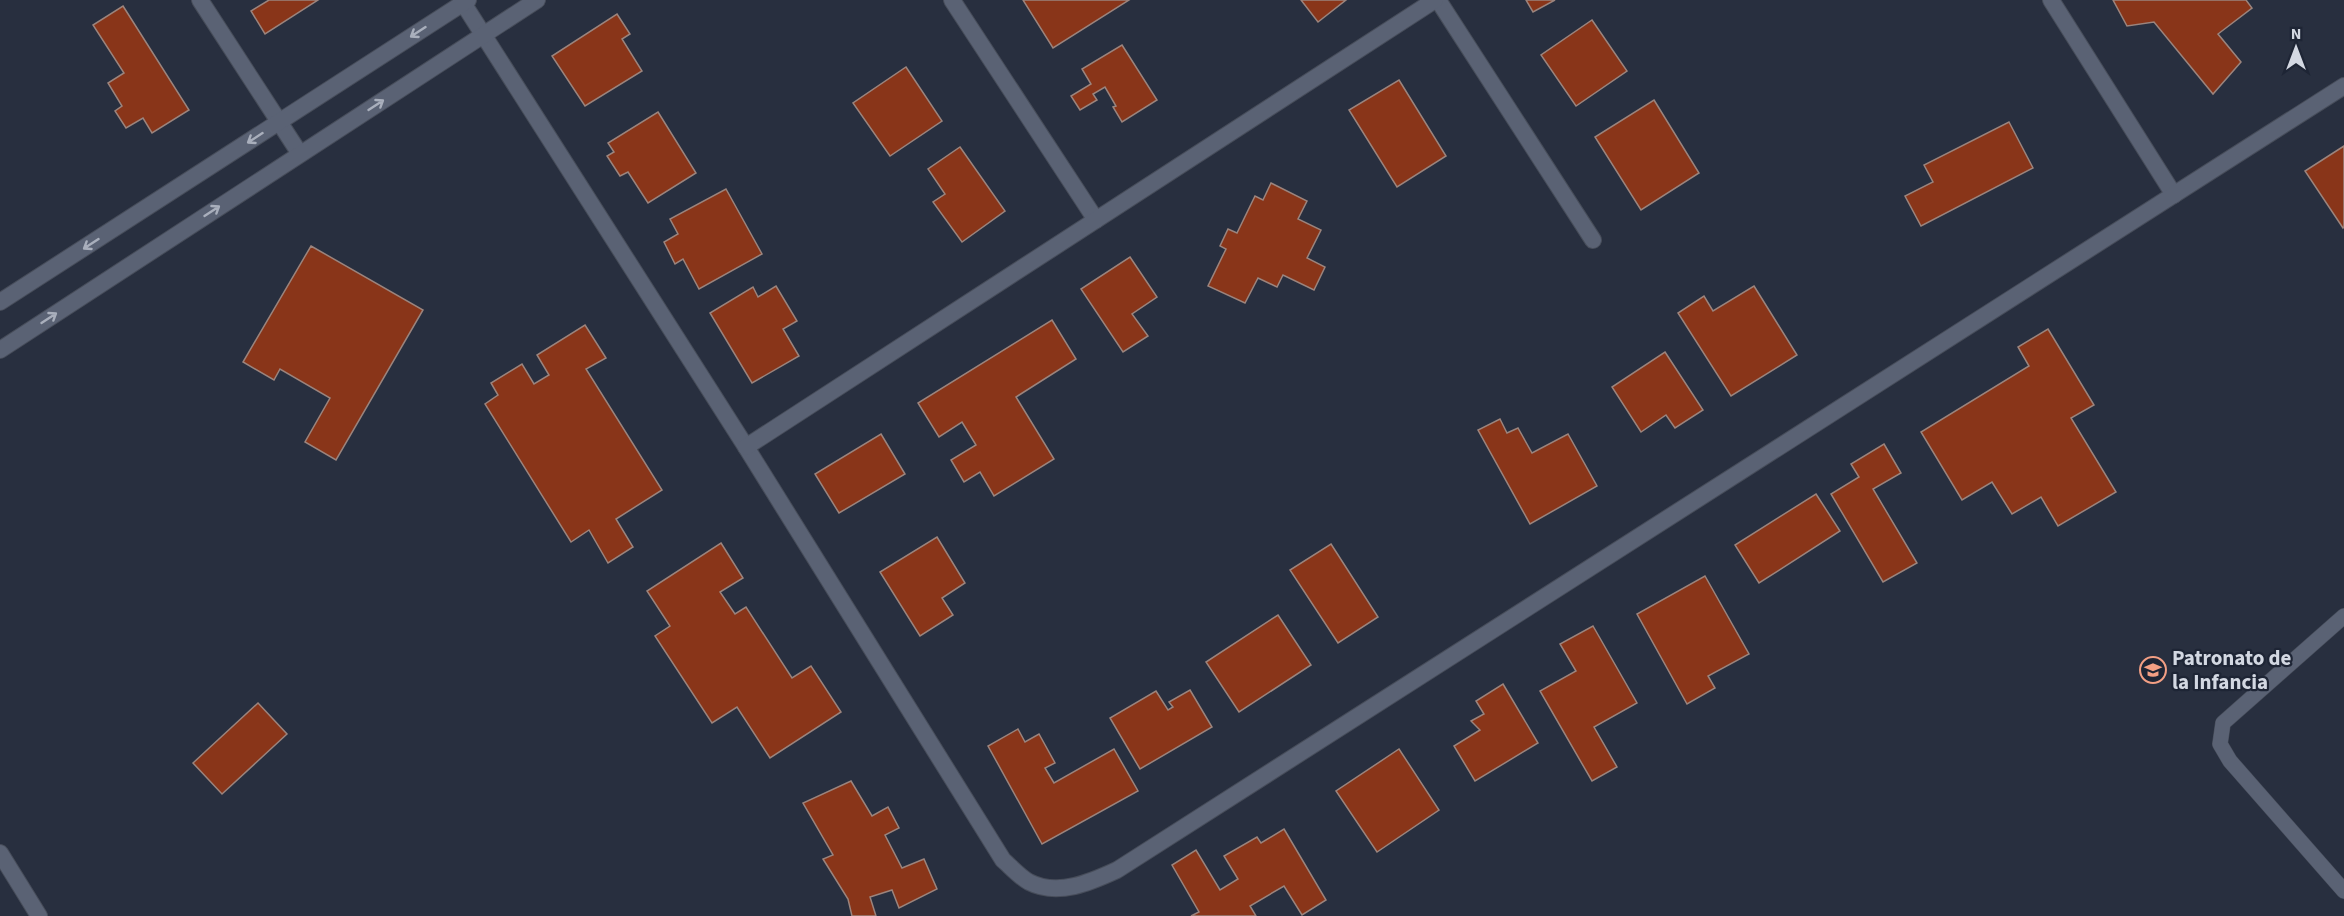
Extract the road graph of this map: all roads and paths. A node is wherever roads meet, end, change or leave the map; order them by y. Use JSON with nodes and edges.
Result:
{"nodes":[{"id":1,"x":200,"y":0,"type":"edge"},
{"id":2,"x":537,"y":0,"type":"edge"},
{"id":3,"x":952,"y":0,"type":"edge"},
{"id":4,"x":1437,"y":0,"type":"edge"},
{"id":5,"x":2051,"y":0,"type":"edge"},
{"id":6,"x":465,"y":2,"type":"edge"},
{"id":7,"x":483,"y":36,"type":"junction"},
{"id":8,"x":2344,"y":86,"type":"edge"},
{"id":9,"x":279,"y":122,"type":"junction"},
{"id":10,"x":300,"y":154,"type":"junction"},
{"id":11,"x":2174,"y":195,"type":"junction"},
{"id":12,"x":1096,"y":220,"type":"junction"},
{"id":13,"x":1593,"y":240,"type":"dead end"},
{"id":14,"x":0,"y":302,"type":"edge"},
{"id":15,"x":0,"y":350,"type":"edge"},
{"id":16,"x":746,"y":447,"type":"junction"},
{"id":17,"x":2344,"y":616,"type":"edge"},
{"id":18,"x":0,"y":853,"type":"edge"},
{"id":19,"x":2344,"y":891,"type":"edge"},
{"id":20,"x":39,"y":916,"type":"edge"}],
"edges":[{"from":1,"to":9,"type":"street"},
{"from":2,"to":7,"type":"street"},
{"from":3,"to":12,"type":"street"},
{"from":4,"to":12,"type":"street"},
{"from":4,"to":13,"type":"street"},
{"from":5,"to":11,"type":"street"},
{"from":6,"to":7,"type":"street"},
{"from":6,"to":9,"type":"street","one_way":true},
{"from":10,"to":7,"type":"street","one_way":true},
{"from":7,"to":16,"type":"street"},
{"from":8,"to":11,"type":"street"},
{"from":9,"to":10,"type":"street"},
{"from":9,"to":14,"type":"street","one_way":true},
{"from":15,"to":10,"type":"street","one_way":true},
{"from":11,"to":16,"type":"street"},
{"from":12,"to":16,"type":"street"},
{"from":17,"to":19,"type":"lane"},
{"from":18,"to":20,"type":"street"}]}
